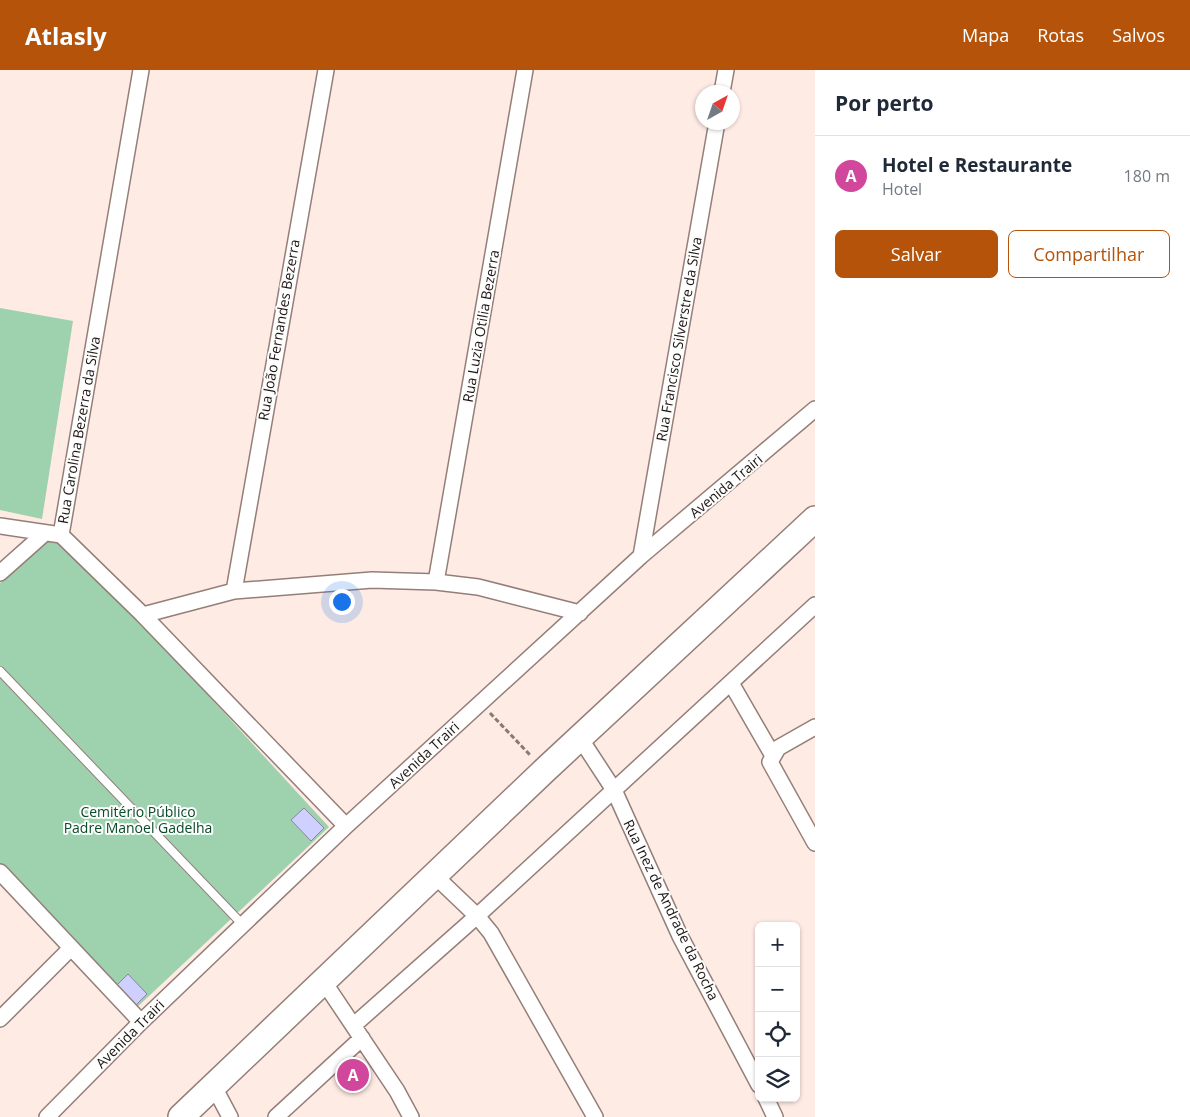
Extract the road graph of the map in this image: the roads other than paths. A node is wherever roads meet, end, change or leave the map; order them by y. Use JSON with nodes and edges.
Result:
{"nodes":[{"id":1,"x":141,"y":70,"type":"edge"},
{"id":2,"x":326,"y":70,"type":"edge"},
{"id":3,"x":525,"y":70,"type":"edge"},
{"id":4,"x":726,"y":70,"type":"edge"},
{"id":5,"x":723,"y":85,"type":"edge"},
{"id":6,"x":716,"y":130,"type":"edge"},
{"id":7,"x":815,"y":409,"type":"edge"},
{"id":8,"x":815,"y":519,"type":"edge"},
{"id":9,"x":0,"y":526,"type":"edge"},
{"id":10,"x":45,"y":532,"type":"junction"},
{"id":11,"x":61,"y":535,"type":"junction"},
{"id":12,"x":641,"y":556,"type":"junction"},
{"id":13,"x":0,"y":573,"type":"edge"},
{"id":14,"x":436,"y":582,"type":"junction"},
{"id":15,"x":234,"y":591,"type":"junction"},
{"id":16,"x":814,"y":609,"type":"edge"},
{"id":17,"x":580,"y":613,"type":"junction"},
{"id":18,"x":143,"y":615,"type":"junction"},
{"id":19,"x":0,"y":671,"type":"edge"},
{"id":20,"x":731,"y":684,"type":"junction"},
{"id":21,"x":815,"y":727,"type":"edge"},
{"id":22,"x":580,"y":738,"type":"junction"},
{"id":23,"x":772,"y":754,"type":"junction"},
{"id":24,"x":614,"y":790,"type":"junction"},
{"id":25,"x":346,"y":826,"type":"junction"},
{"id":26,"x":815,"y":844,"type":"edge"},
{"id":27,"x":0,"y":872,"type":"edge"},
{"id":28,"x":434,"y":875,"type":"junction"},
{"id":29,"x":477,"y":916,"type":"junction"},
{"id":30,"x":243,"y":925,"type":"junction"},
{"id":31,"x":71,"y":948,"type":"junction"},
{"id":32,"x":324,"y":982,"type":"junction"},
{"id":33,"x":0,"y":1019,"type":"edge"},
{"id":34,"x":141,"y":1022,"type":"junction"},
{"id":35,"x":358,"y":1032,"type":"junction"},
{"id":36,"x":755,"y":1077,"type":"edge"},
{"id":37,"x":213,"y":1085,"type":"junction"},
{"id":38,"x":768,"y":1102,"type":"edge"},
{"id":39,"x":47,"y":1117,"type":"edge"},
{"id":40,"x":181,"y":1117,"type":"edge"},
{"id":41,"x":230,"y":1117,"type":"edge"},
{"id":42,"x":276,"y":1117,"type":"edge"},
{"id":43,"x":411,"y":1117,"type":"edge"},
{"id":44,"x":595,"y":1117,"type":"edge"},
{"id":45,"x":775,"y":1117,"type":"edge"}],
"edges":[{"from":1,"to":11,"type":"street","name":"Rua Carolina Bezerra da Silva"},
{"from":2,"to":15,"type":"street","name":"Rua João Fernandes Bezerra"},
{"from":3,"to":14,"type":"street","name":"Rua Luzia Otilia Bezerra"},
{"from":4,"to":5,"type":"street"},
{"from":6,"to":12,"type":"street","name":"Rua Francisco Silverstre da Silva"},
{"from":7,"to":12,"type":"street","name":"Avenida Trairi"},
{"from":8,"to":22,"type":"highway"},
{"from":9,"to":10,"type":"street"},
{"from":10,"to":11,"type":"street"},
{"from":10,"to":13,"type":"street"},
{"from":11,"to":18,"type":"street","name":"Rua Carolina Bezerra da Silva"},
{"from":12,"to":17,"type":"street","name":"Avenida Trairi"},
{"from":14,"to":15,"type":"street"},
{"from":14,"to":17,"type":"street"},
{"from":15,"to":18,"type":"street"},
{"from":16,"to":20,"type":"street"},
{"from":17,"to":25,"type":"street","name":"Avenida Trairi"},
{"from":18,"to":25,"type":"street","name":"Rua Carolina Bezerra da Silva"},
{"from":19,"to":30,"type":"lane"},
{"from":20,"to":23,"type":"street"},
{"from":20,"to":24,"type":"street"},
{"from":21,"to":23,"type":"street"},
{"from":22,"to":24,"type":"street","name":"Rua Inez de Andrade da Rocha"},
{"from":22,"to":28,"type":"highway"},
{"from":23,"to":26,"type":"street"},
{"from":24,"to":29,"type":"street"},
{"from":24,"to":36,"type":"street","name":"Rua Inez de Andrade da Rocha"},
{"from":25,"to":30,"type":"street","name":"Avenida Trairi"},
{"from":27,"to":31,"type":"street"},
{"from":28,"to":29,"type":"street"},
{"from":28,"to":32,"type":"highway"},
{"from":29,"to":35,"type":"street"},
{"from":29,"to":44,"type":"street"},
{"from":30,"to":34,"type":"street","name":"Avenida Trairi"},
{"from":31,"to":33,"type":"street"},
{"from":31,"to":34,"type":"street"},
{"from":32,"to":35,"type":"street"},
{"from":32,"to":37,"type":"highway"},
{"from":34,"to":39,"type":"street","name":"Avenida Trairi"},
{"from":35,"to":42,"type":"street"},
{"from":35,"to":43,"type":"street"},
{"from":37,"to":40,"type":"highway"},
{"from":37,"to":41,"type":"street"},
{"from":38,"to":45,"type":"street"}]}
